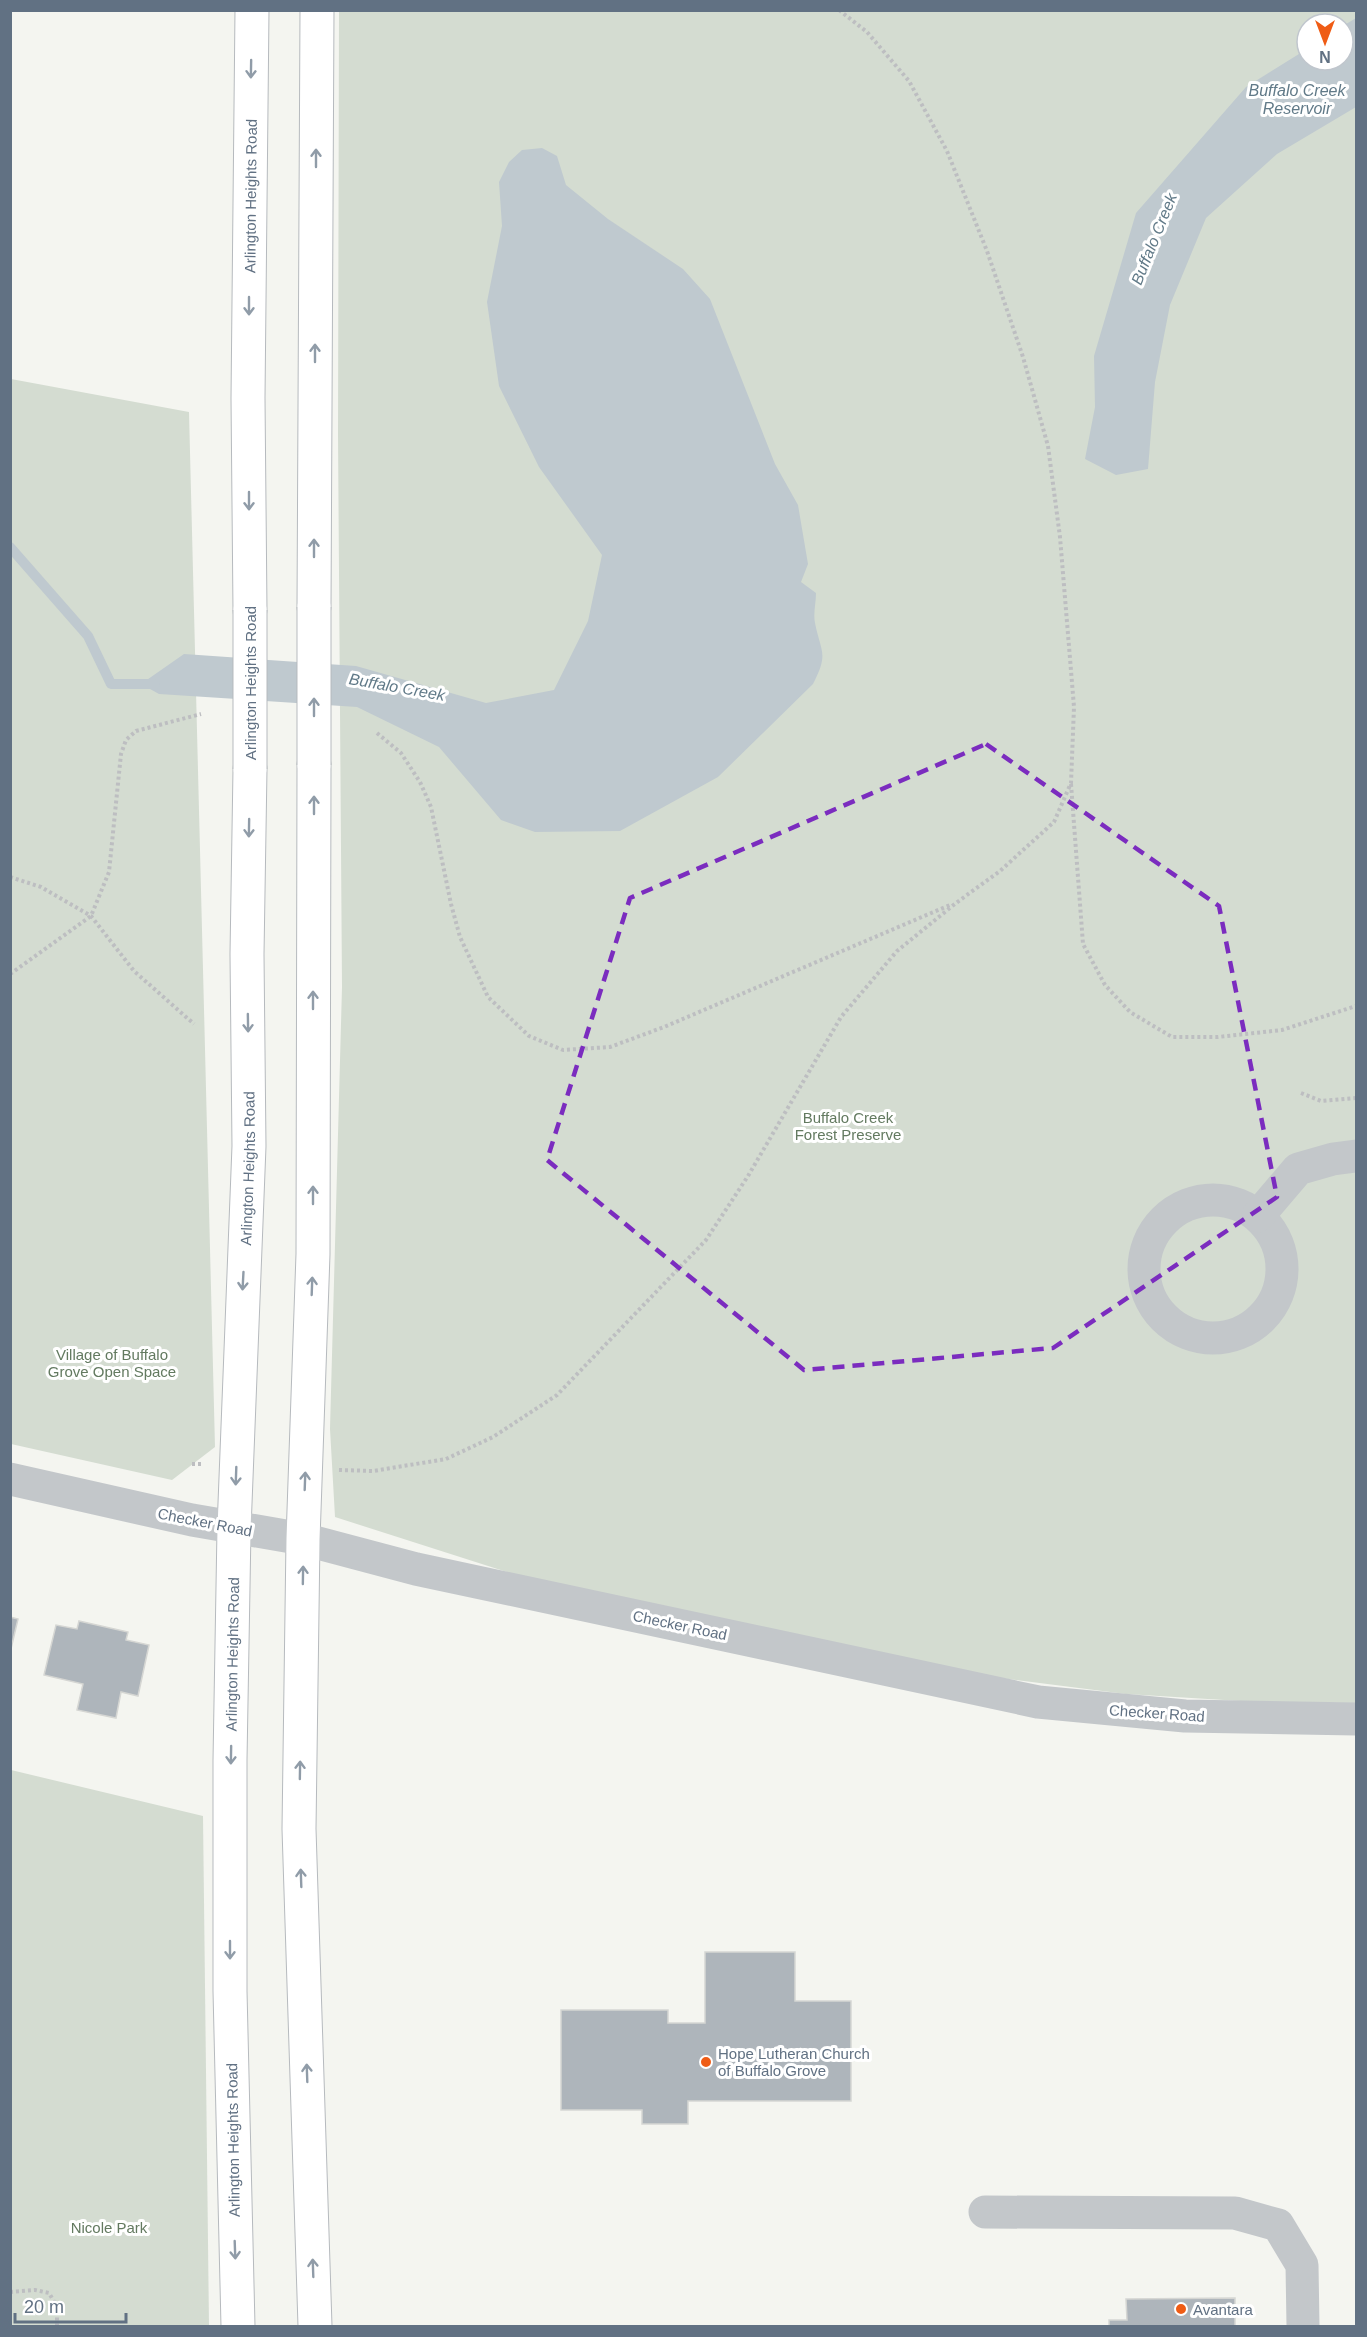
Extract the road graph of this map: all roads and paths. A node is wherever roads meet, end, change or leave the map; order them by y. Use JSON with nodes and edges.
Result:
{"nodes":[{"id":1,"x":252,"y":10,"type":"edge"},
{"id":2,"x":317,"y":10,"type":"edge"},
{"id":3,"x":839,"y":10,"type":"edge"},
{"id":4,"x":201,"y":714,"type":"dead end"},
{"id":5,"x":377,"y":733,"type":"dead end"},
{"id":6,"x":1071,"y":783,"type":"junction"},
{"id":7,"x":10,"y":877,"type":"edge"},
{"id":8,"x":956,"y":903,"type":"junction"},
{"id":9,"x":91,"y":916,"type":"junction"},
{"id":10,"x":10,"y":974,"type":"edge"},
{"id":11,"x":1356,"y":1006,"type":"edge"},
{"id":12,"x":194,"y":1023,"type":"dead end"},
{"id":13,"x":1301,"y":1093,"type":"dead end"},
{"id":14,"x":1356,"y":1098,"type":"edge"},
{"id":15,"x":1356,"y":1156,"type":"edge"},
{"id":16,"x":1258,"y":1216,"type":"junction"},
{"id":17,"x":340,"y":1470,"type":"dead end"},
{"id":18,"x":10,"y":1479,"type":"edge"},
{"id":19,"x":234,"y":1529,"type":"junction"},
{"id":20,"x":303,"y":1539,"type":"junction"},
{"id":21,"x":1356,"y":1719,"type":"edge"},
{"id":22,"x":985,"y":2212,"type":"dead end"},
{"id":23,"x":10,"y":2292,"type":"edge"},
{"id":24,"x":57,"y":2326,"type":"edge"},
{"id":25,"x":238,"y":2326,"type":"edge"},
{"id":26,"x":315,"y":2326,"type":"edge"},
{"id":27,"x":1303,"y":2326,"type":"edge"}],
"edges":[{"from":1,"to":19,"type":"main road","name":"Arlington Heights Road","one_way":true,"bridge":true},
{"from":20,"to":2,"type":"main road","one_way":true,"bridge":true},
{"from":3,"to":6,"type":"path"},
{"from":4,"to":9,"type":"path"},
{"from":5,"to":8,"type":"path"},
{"from":6,"to":8,"type":"path"},
{"from":6,"to":11,"type":"path"},
{"from":7,"to":9,"type":"path"},
{"from":8,"to":17,"type":"path"},
{"from":9,"to":10,"type":"path"},
{"from":9,"to":12,"type":"path"},
{"from":13,"to":14,"type":"path"},
{"from":15,"to":16,"type":"street"},
{"from":16,"to":16,"type":"street"},
{"from":18,"to":19,"type":"street","name":"Checker Road"},
{"from":19,"to":20,"type":"street","name":"Checker Road"},
{"from":19,"to":25,"type":"main road","name":"Arlington Heights Road","one_way":true},
{"from":20,"to":21,"type":"street","name":"Checker Road"},
{"from":26,"to":20,"type":"main road","one_way":true},
{"from":22,"to":27,"type":"street"},
{"from":23,"to":24,"type":"path"}]}
